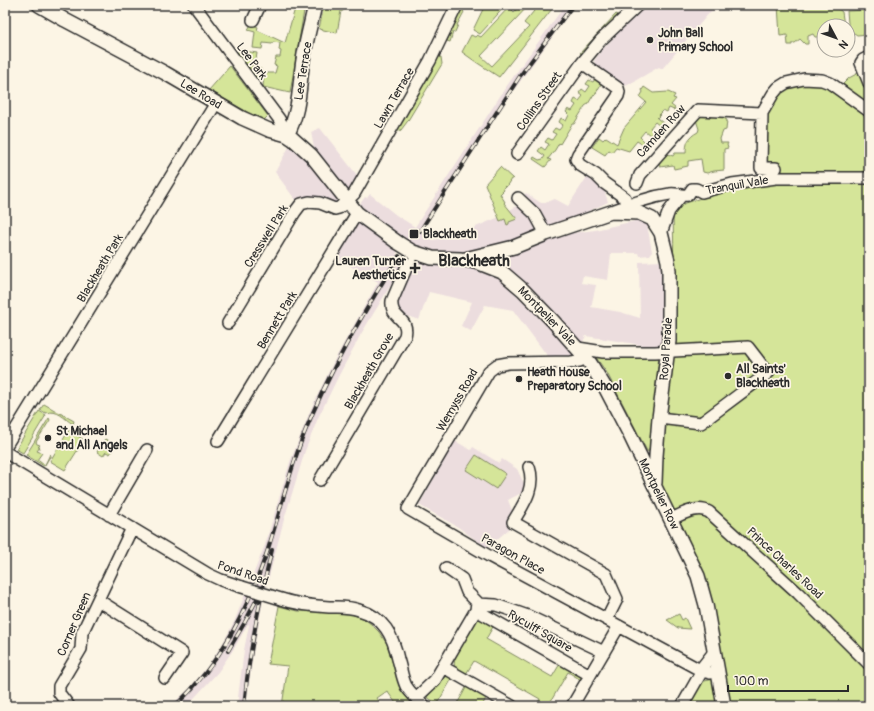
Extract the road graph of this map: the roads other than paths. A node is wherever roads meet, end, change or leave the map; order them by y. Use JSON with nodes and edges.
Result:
{"nodes":[{"id":1,"x":39,"y":5,"type":"edge"},
{"id":2,"x":194,"y":5,"type":"edge"},
{"id":3,"x":260,"y":5,"type":"edge"},
{"id":4,"x":315,"y":5,"type":"edge"},
{"id":5,"x":456,"y":5,"type":"edge"},
{"id":6,"x":630,"y":7,"type":"edge"},
{"id":7,"x":253,"y":20,"type":"dead end"},
{"id":8,"x":866,"y":59,"type":"edge"},
{"id":9,"x":582,"y":63,"type":"junction"},
{"id":10,"x":869,"y":83,"type":"edge"},
{"id":11,"x":216,"y":103,"type":"junction"},
{"id":12,"x":869,"y":110,"type":"edge"},
{"id":13,"x":762,"y":113,"type":"junction"},
{"id":14,"x":286,"y":135,"type":"junction"},
{"id":15,"x":517,"y":154,"type":"dead end"},
{"id":16,"x":776,"y":168,"type":"dead end"},
{"id":17,"x":869,"y":178,"type":"edge"},
{"id":18,"x":637,"y":183,"type":"dead end"},
{"id":19,"x":685,"y":195,"type":"junction"},
{"id":20,"x":518,"y":198,"type":"dead end"},
{"id":21,"x":347,"y":201,"type":"junction"},
{"id":22,"x":629,"y":209,"type":"junction"},
{"id":23,"x":357,"y":213,"type":"junction"},
{"id":24,"x":661,"y":233,"type":"junction"},
{"id":25,"x":546,"y":234,"type":"junction"},
{"id":26,"x":514,"y":248,"type":"junction"},
{"id":27,"x":413,"y":252,"type":"junction"},
{"id":28,"x":461,"y":259,"type":"junction"},
{"id":29,"x":502,"y":272,"type":"junction"},
{"id":30,"x":228,"y":323,"type":"dead end"},
{"id":31,"x":667,"y":351,"type":"junction"},
{"id":32,"x":582,"y":353,"type":"junction"},
{"id":33,"x":659,"y":418,"type":"junction"},
{"id":34,"x":218,"y":441,"type":"dead end"},
{"id":35,"x":5,"y":446,"type":"edge"},
{"id":36,"x":147,"y":450,"type":"dead end"},
{"id":37,"x":5,"y":452,"type":"edge"},
{"id":38,"x":529,"y":467,"type":"dead end"},
{"id":39,"x":320,"y":480,"type":"dead end"},
{"id":40,"x":655,"y":484,"type":"junction"},
{"id":41,"x":408,"y":509,"type":"joint"},
{"id":42,"x":109,"y":515,"type":"junction"},
{"id":43,"x":672,"y":519,"type":"junction"},
{"id":44,"x":132,"y":528,"type":"junction"},
{"id":45,"x":446,"y":568,"type":"dead end"},
{"id":46,"x":98,"y":600,"type":"junction"},
{"id":47,"x":476,"y":607,"type":"junction"},
{"id":48,"x":607,"y":619,"type":"junction"},
{"id":49,"x":619,"y":626,"type":"junction"},
{"id":50,"x":604,"y":652,"type":"junction"},
{"id":51,"x":714,"y":652,"type":"junction"},
{"id":52,"x":869,"y":664,"type":"edge"},
{"id":53,"x":443,"y":667,"type":"junction"},
{"id":54,"x":702,"y":672,"type":"junction"},
{"id":55,"x":717,"y":672,"type":"junction"},
{"id":56,"x":590,"y":675,"type":"junction"},
{"id":57,"x":164,"y":678,"type":"dead end"},
{"id":58,"x":421,"y":702,"type":"edge"},
{"id":59,"x":69,"y":706,"type":"edge"},
{"id":60,"x":512,"y":706,"type":"edge"},
{"id":61,"x":572,"y":706,"type":"edge"},
{"id":62,"x":682,"y":706,"type":"edge"},
{"id":63,"x":724,"y":706,"type":"edge"}],
"edges":[{"from":1,"to":11,"type":"main road","name":"Lee Road"},
{"from":2,"to":14,"type":"street","name":"Lee Park"},
{"from":3,"to":7,"type":"street"},
{"from":4,"to":14,"type":"main road","name":"Lee Terrace"},
{"from":5,"to":21,"type":"street","name":"Lawn Terrace"},
{"from":6,"to":9,"type":"street","name":"Collins Street"},
{"from":8,"to":10,"type":"street"},
{"from":9,"to":15,"type":"street","name":"Collins Street"},
{"from":9,"to":22,"type":"street"},
{"from":11,"to":14,"type":"main road","name":"Lee Road"},
{"from":11,"to":35,"type":"street","name":"Blackheath Park"},
{"from":12,"to":13,"type":"street"},
{"from":13,"to":16,"type":"street"},
{"from":13,"to":18,"type":"street","name":"Camden Row"},
{"from":14,"to":21,"type":"main road","name":"Lee Road"},
{"from":17,"to":19,"type":"street","name":"Tranquil Vale"},
{"from":19,"to":22,"type":"street"},
{"from":19,"to":24,"type":"street"},
{"from":20,"to":25,"type":"street"},
{"from":21,"to":23,"type":"main road","name":"Lee Road"},
{"from":21,"to":30,"type":"street","name":"Cresswell Park"},
{"from":22,"to":24,"type":"main road"},
{"from":22,"to":25,"type":"main road"},
{"from":23,"to":27,"type":"main road","name":"Lee Road","bridge":true},
{"from":23,"to":34,"type":"street","name":"Bennett Park"},
{"from":24,"to":31,"type":"main road","name":"Royal Parade"},
{"from":25,"to":26,"type":"main road"},
{"from":26,"to":28,"type":"main road"},
{"from":26,"to":29,"type":"main road"},
{"from":27,"to":28,"type":"main road"},
{"from":27,"to":39,"type":"street","name":"Blackheath Grove"},
{"from":28,"to":29,"type":"main road","name":"Montpelier Vale"},
{"from":29,"to":32,"type":"main road","name":"Montpelier Vale"},
{"from":31,"to":32,"type":"street","name":"Montpelier Vale"},
{"from":31,"to":33,"type":"main road","name":"Royal Parade"},
{"from":31,"to":33,"type":"street","name":"Montpelier Vale"},
{"from":32,"to":40,"type":"main road","name":"Montpelier Row"},
{"from":32,"to":41,"type":"street","name":"Wemyss Road"},
{"from":33,"to":40,"type":"main road","name":"Royal Parade"},
{"from":36,"to":42,"type":"street"},
{"from":37,"to":42,"type":"street","name":"Pond Road"},
{"from":38,"to":48,"type":"street"},
{"from":40,"to":43,"type":"main road","name":"Montpelier Row"},
{"from":41,"to":48,"type":"street","name":"Paragon Place"},
{"from":42,"to":44,"type":"street","name":"Pond Road"},
{"from":43,"to":51,"type":"main road","name":"Montpelier Row"},
{"from":43,"to":52,"type":"street","name":"Prince Charles Road"},
{"from":44,"to":46,"type":"street","name":"Corner Green"},
{"from":44,"to":58,"type":"street","name":"Pond Road","bridge":true},
{"from":45,"to":47,"type":"street","name":"Ryculff Square"},
{"from":46,"to":57,"type":"street"},
{"from":46,"to":59,"type":"street","name":"Corner Green"},
{"from":47,"to":50,"type":"street"},
{"from":47,"to":53,"type":"street"},
{"from":47,"to":56,"type":"street","name":"Ryculff Square"},
{"from":48,"to":49,"type":"street","name":"Paragon Place"},
{"from":49,"to":50,"type":"street"},
{"from":49,"to":54,"type":"street","name":"Paragon Place"},
{"from":50,"to":56,"type":"street"},
{"from":51,"to":54,"type":"street"},
{"from":51,"to":55,"type":"main road","name":"Montpelier Row"},
{"from":53,"to":58,"type":"street"},
{"from":53,"to":60,"type":"street"},
{"from":54,"to":55,"type":"street"},
{"from":54,"to":62,"type":"street"},
{"from":55,"to":63,"type":"main road","name":"Montpelier Row"},
{"from":56,"to":61,"type":"street"}]}
